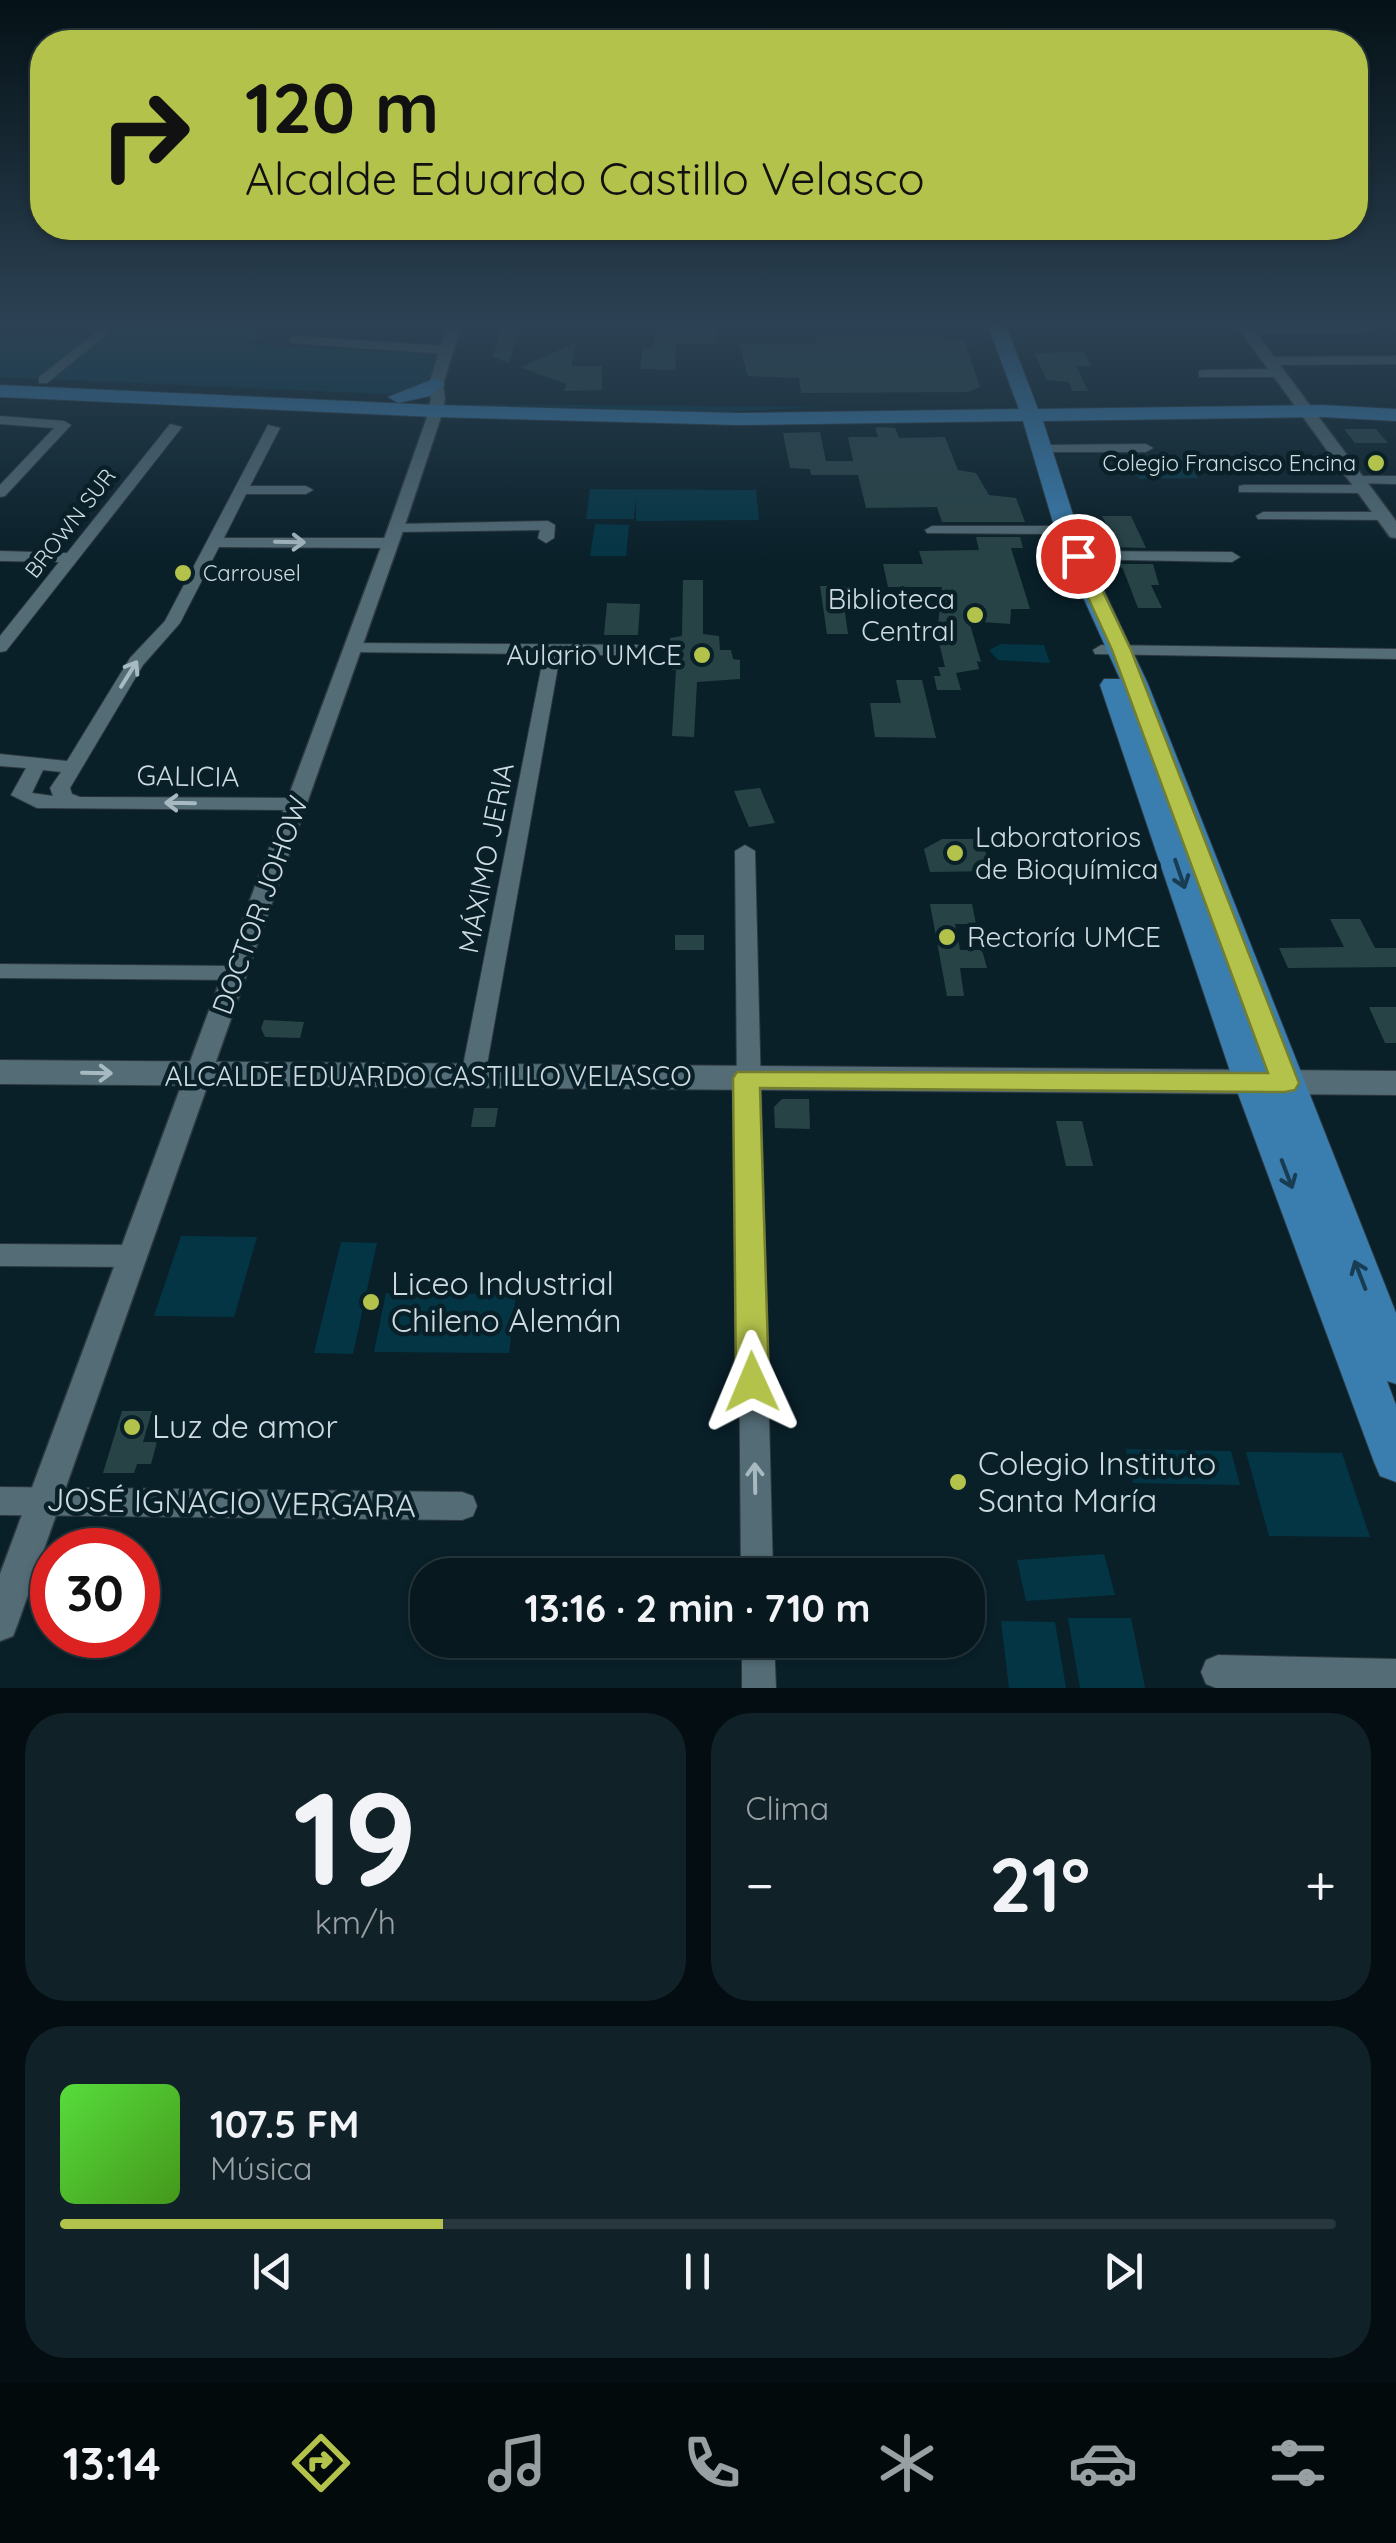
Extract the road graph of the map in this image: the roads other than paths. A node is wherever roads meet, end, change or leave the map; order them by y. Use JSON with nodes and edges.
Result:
{"nodes":[{"id":1,"x":434,"y":405,"type":"edge"},
{"id":2,"x":533,"y":405,"type":"edge"},
{"id":3,"x":1303,"y":405,"type":"junction"},
{"id":4,"x":1310,"y":405,"type":"edge"},
{"id":5,"x":1020,"y":407,"type":"junction"},
{"id":6,"x":1396,"y":415,"type":"edge"},
{"id":7,"x":0,"y":420,"type":"edge"},
{"id":8,"x":175,"y":427,"type":"dead end"},
{"id":9,"x":273,"y":428,"type":"dead end"},
{"id":10,"x":1146,"y":448,"type":"dead end"},
{"id":11,"x":1044,"y":449,"type":"junction"},
{"id":12,"x":1048,"y":480,"type":"junction"},
{"id":13,"x":1396,"y":480,"type":"edge"},
{"id":14,"x":1361,"y":485,"type":"junction"},
{"id":15,"x":1244,"y":489,"type":"dead end"},
{"id":16,"x":241,"y":490,"type":"junction"},
{"id":17,"x":306,"y":490,"type":"dead end"},
{"id":18,"x":0,"y":493,"type":"edge"},
{"id":19,"x":1264,"y":516,"type":"dead end"},
{"id":20,"x":1388,"y":517,"type":"edge"},
{"id":21,"x":932,"y":530,"type":"dead end"},
{"id":22,"x":1068,"y":530,"type":"junction"},
{"id":23,"x":1396,"y":533,"type":"edge"},
{"id":24,"x":393,"y":536,"type":"junction"},
{"id":25,"x":546,"y":538,"type":"dead end"},
{"id":26,"x":215,"y":542,"type":"junction"},
{"id":27,"x":0,"y":556,"type":"edge"},
{"id":28,"x":1078,"y":556,"type":"junction"},
{"id":29,"x":1232,"y":557,"type":"dead end"},
{"id":30,"x":71,"y":558,"type":"junction"},
{"id":31,"x":0,"y":647,"type":"edge"},
{"id":32,"x":353,"y":648,"type":"junction"},
{"id":33,"x":552,"y":649,"type":"junction"},
{"id":34,"x":641,"y":650,"type":"dead end"},
{"id":35,"x":1111,"y":650,"type":"junction"},
{"id":36,"x":1396,"y":654,"type":"edge"},
{"id":37,"x":0,"y":760,"type":"edge"},
{"id":38,"x":36,"y":766,"type":"junction"},
{"id":39,"x":72,"y":766,"type":"junction"},
{"id":40,"x":79,"y":802,"type":"junction"},
{"id":41,"x":296,"y":804,"type":"junction"},
{"id":42,"x":745,"y":851,"type":"dead end"},
{"id":43,"x":0,"y":972,"type":"edge"},
{"id":44,"x":235,"y":973,"type":"junction"},
{"id":45,"x":0,"y":1072,"type":"edge"},
{"id":46,"x":199,"y":1074,"type":"junction"},
{"id":47,"x":473,"y":1076,"type":"junction"},
{"id":48,"x":746,"y":1078,"type":"junction"},
{"id":49,"x":1268,"y":1083,"type":"junction"},
{"id":50,"x":1396,"y":1083,"type":"edge"},
{"id":51,"x":0,"y":1255,"type":"edge"},
{"id":52,"x":133,"y":1256,"type":"junction"},
{"id":53,"x":1390,"y":1387,"type":"edge"},
{"id":54,"x":1396,"y":1462,"type":"edge"},
{"id":55,"x":0,"y":1500,"type":"edge"},
{"id":56,"x":44,"y":1501,"type":"junction"},
{"id":57,"x":462,"y":1506,"type":"dead end"},
{"id":58,"x":757,"y":1558,"type":"edge"},
{"id":59,"x":0,"y":1623,"type":"edge"},
{"id":60,"x":758,"y":1658,"type":"edge"},
{"id":61,"x":1218,"y":1672,"type":"dead end"},
{"id":62,"x":1396,"y":1676,"type":"edge"},
{"id":63,"x":759,"y":1688,"type":"edge"}],
"edges":[{"from":1,"to":24,"type":"street","name":"DOCTOR JOHOW"},
{"from":2,"to":5,"type":"main road"},
{"from":3,"to":4,"type":"main road"},
{"from":3,"to":5,"type":"main road"},
{"from":3,"to":6,"type":"main road"},
{"from":3,"to":14,"type":"street"},
{"from":5,"to":11,"type":"main road"},
{"from":5,"to":12,"type":"main road"},
{"from":7,"to":18,"type":"street"},
{"from":8,"to":30,"type":"street","name":"BROWN SUR"},
{"from":9,"to":16,"type":"street"},
{"from":10,"to":11,"type":"street"},
{"from":11,"to":12,"type":"main road"},
{"from":12,"to":22,"type":"main road"},
{"from":13,"to":14,"type":"street"},
{"from":14,"to":15,"type":"street"},
{"from":14,"to":20,"type":"street"},
{"from":16,"to":17,"type":"street"},
{"from":16,"to":26,"type":"street"},
{"from":19,"to":20,"type":"street"},
{"from":20,"to":23,"type":"street"},
{"from":21,"to":22,"type":"street"},
{"from":22,"to":28,"type":"main road"},
{"from":24,"to":25,"type":"street"},
{"from":26,"to":24,"type":"street","one_way":true},
{"from":24,"to":32,"type":"street","name":"DOCTOR JOHOW"},
{"from":39,"to":26,"type":"street","one_way":true},
{"from":27,"to":30,"type":"street"},
{"from":28,"to":29,"type":"street"},
{"from":28,"to":35,"type":"main road"},
{"from":30,"to":31,"type":"street","name":"BROWN SUR"},
{"from":32,"to":33,"type":"street"},
{"from":32,"to":41,"type":"street","name":"DOCTOR JOHOW"},
{"from":33,"to":34,"type":"street"},
{"from":33,"to":47,"type":"street","name":"MÁXIMO JERIA"},
{"from":35,"to":36,"type":"street"},
{"from":35,"to":49,"type":"main road"},
{"from":37,"to":38,"type":"street"},
{"from":38,"to":39,"type":"street"},
{"from":38,"to":40,"type":"street","name":"GALICIA"},
{"from":39,"to":40,"type":"street"},
{"from":41,"to":40,"type":"street","name":"GALICIA","one_way":true},
{"from":41,"to":44,"type":"street","name":"DOCTOR JOHOW"},
{"from":42,"to":48,"type":"street"},
{"from":43,"to":44,"type":"street"},
{"from":44,"to":46,"type":"street","name":"DOCTOR JOHOW"},
{"from":45,"to":46,"type":"main road","name":"ALCALDE EDUARDO CASTILLO VELASCO","one_way":true},
{"from":46,"to":47,"type":"main road","name":"ALCALDE EDUARDO CASTILLO VELASCO"},
{"from":46,"to":52,"type":"street","name":"DOCTOR JOHOW"},
{"from":47,"to":48,"type":"main road","name":"ALCALDE EDUARDO CASTILLO VELASCO"},
{"from":48,"to":49,"type":"main road","name":"ALCALDE EDUARDO CASTILLO VELASCO"},
{"from":58,"to":48,"type":"street","one_way":true},
{"from":49,"to":50,"type":"main road","name":"ALCALDE EDUARDO CASTILLO VELASCO"},
{"from":49,"to":53,"type":"main road"},
{"from":51,"to":52,"type":"street"},
{"from":52,"to":56,"type":"street","name":"DOCTOR JOHOW"},
{"from":53,"to":54,"type":"main road"},
{"from":55,"to":56,"type":"street","name":"JOSÉ IGNACIO VERGARA"},
{"from":56,"to":57,"type":"street","name":"JOSÉ IGNACIO VERGARA"},
{"from":56,"to":59,"type":"street","name":"DOCTOR JOHOW"},
{"from":60,"to":63,"type":"street"},
{"from":61,"to":62,"type":"street"}]}
